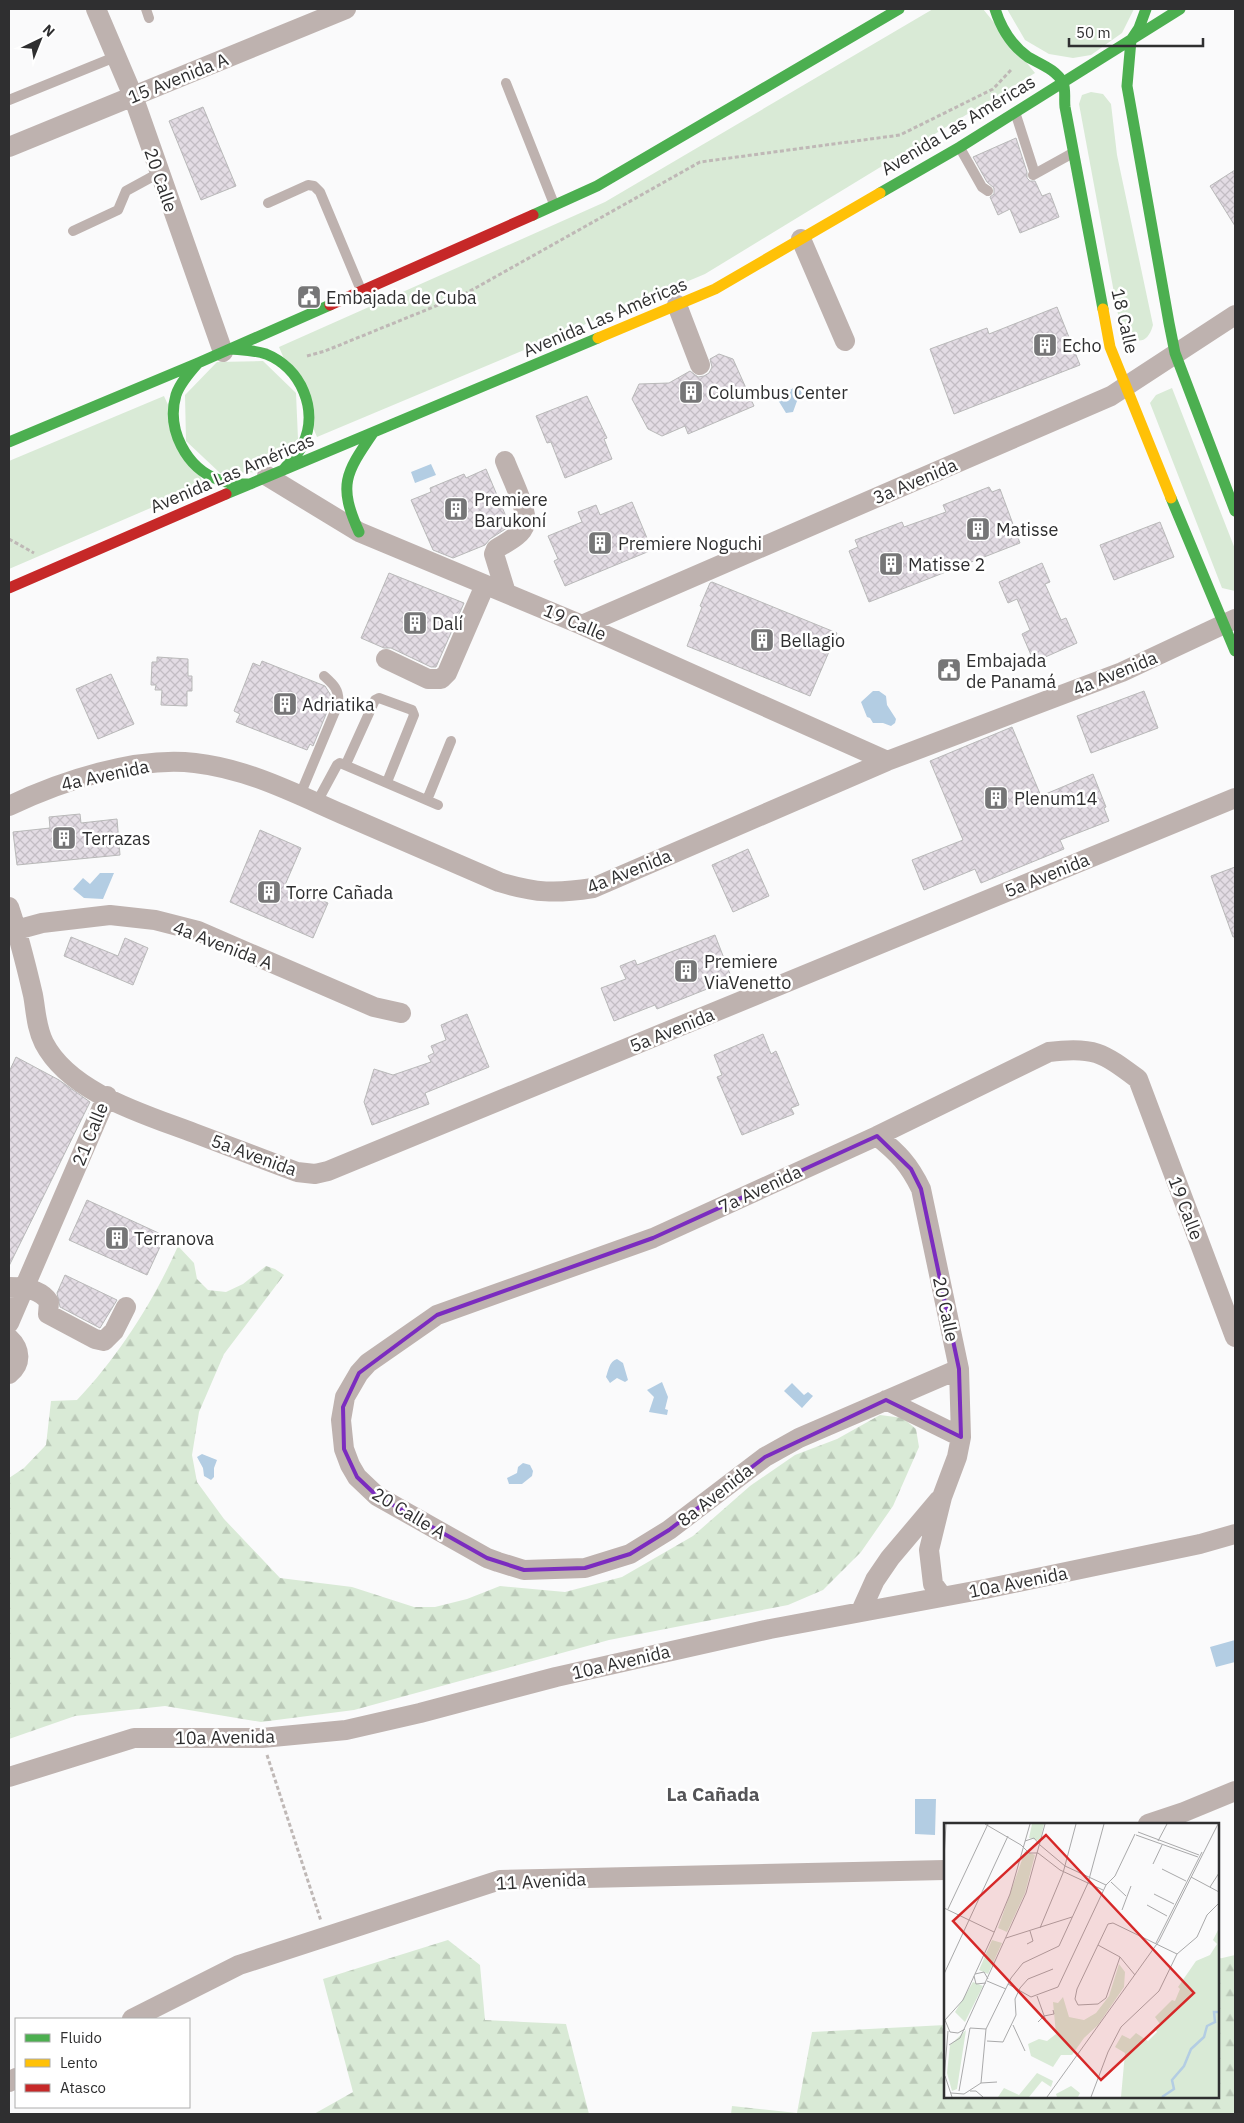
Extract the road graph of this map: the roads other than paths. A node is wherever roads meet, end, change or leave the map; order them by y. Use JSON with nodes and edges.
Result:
{"nodes":[{"id":1,"x":96,"y":9,"type":"edge"},
{"id":2,"x":346,"y":9,"type":"edge"},
{"id":3,"x":899,"y":9,"type":"edge"},
{"id":4,"x":995,"y":9,"type":"edge"},
{"id":5,"x":1146,"y":9,"type":"edge"},
{"id":6,"x":1180,"y":9,"type":"edge"},
{"id":7,"x":1131,"y":40,"type":"junction"},
{"id":8,"x":115,"y":57,"type":"junction"},
{"id":9,"x":506,"y":83,"type":"dead end"},
{"id":10,"x":1062,"y":83,"type":"junction"},
{"id":11,"x":133,"y":96,"type":"junction"},
{"id":12,"x":9,"y":100,"type":"edge"},
{"id":13,"x":1015,"y":112,"type":"junction"},
{"id":14,"x":9,"y":147,"type":"edge"},
{"id":15,"x":960,"y":147,"type":"junction"},
{"id":16,"x":1074,"y":152,"type":"junction"},
{"id":17,"x":158,"y":173,"type":"junction"},
{"id":18,"x":988,"y":191,"type":"dead end"},
{"id":19,"x":268,"y":203,"type":"dead end"},
{"id":20,"x":554,"y":205,"type":"junction"},
{"id":21,"x":73,"y":231,"type":"dead end"},
{"id":22,"x":801,"y":239,"type":"junction"},
{"id":23,"x":361,"y":291,"type":"junction"},
{"id":24,"x":677,"y":305,"type":"junction"},
{"id":25,"x":1235,"y":315,"type":"edge"},
{"id":26,"x":844,"y":341,"type":"dead end"},
{"id":27,"x":226,"y":350,"type":"junction"},
{"id":28,"x":1175,"y":354,"type":"junction"},
{"id":29,"x":198,"y":363,"type":"junction"},
{"id":30,"x":700,"y":365,"type":"dead end"},
{"id":31,"x":1126,"y":387,"type":"junction"},
{"id":32,"x":373,"y":433,"type":"junction"},
{"id":33,"x":9,"y":442,"type":"edge"},
{"id":34,"x":506,"y":462,"type":"dead end"},
{"id":35,"x":267,"y":476,"type":"junction"},
{"id":36,"x":1235,"y":511,"type":"edge"},
{"id":37,"x":359,"y":532,"type":"junction"},
{"id":38,"x":485,"y":584,"type":"junction"},
{"id":39,"x":9,"y":588,"type":"edge"},
{"id":40,"x":506,"y":593,"type":"junction"},
{"id":41,"x":1229,"y":623,"type":"edge"},
{"id":42,"x":582,"y":625,"type":"junction"},
{"id":43,"x":1235,"y":651,"type":"edge"},
{"id":44,"x":386,"y":659,"type":"dead end"},
{"id":45,"x":324,"y":676,"type":"dead end"},
{"id":46,"x":451,"y":740,"type":"dead end"},
{"id":47,"x":887,"y":761,"type":"junction"},
{"id":48,"x":346,"y":764,"type":"junction"},
{"id":49,"x":387,"y":782,"type":"junction"},
{"id":50,"x":1235,"y":798,"type":"edge"},
{"id":51,"x":308,"y":799,"type":"junction"},
{"id":52,"x":427,"y":800,"type":"junction"},
{"id":53,"x":438,"y":805,"type":"dead end"},
{"id":54,"x":9,"y":806,"type":"edge"},
{"id":55,"x":9,"y":907,"type":"edge"},
{"id":56,"x":13,"y":931,"type":"edge"},
{"id":57,"x":401,"y":1013,"type":"dead end"},
{"id":58,"x":1138,"y":1079,"type":"joint"},
{"id":59,"x":107,"y":1096,"type":"junction"},
{"id":60,"x":877,"y":1136,"type":"junction"},
{"id":61,"x":17,"y":1287,"type":"edge"},
{"id":62,"x":126,"y":1307,"type":"dead end"},
{"id":63,"x":9,"y":1324,"type":"edge"},
{"id":64,"x":9,"y":1338,"type":"edge"},
{"id":65,"x":1235,"y":1338,"type":"edge"},
{"id":66,"x":379,"y":1354,"type":"joint"},
{"id":67,"x":958,"y":1369,"type":"junction"},
{"id":68,"x":9,"y":1374,"type":"edge"},
{"id":69,"x":886,"y":1400,"type":"junction"},
{"id":70,"x":961,"y":1437,"type":"junction"},
{"id":71,"x":942,"y":1497,"type":"junction"},
{"id":72,"x":1235,"y":1534,"type":"edge"},
{"id":73,"x":538,"y":1570,"type":"joint"},
{"id":74,"x":942,"y":1596,"type":"junction"},
{"id":75,"x":861,"y":1611,"type":"junction"},
{"id":76,"x":9,"y":1777,"type":"edge"},
{"id":77,"x":1235,"y":1791,"type":"edge"},
{"id":78,"x":1151,"y":1823,"type":"edge"},
{"id":79,"x":944,"y":1870,"type":"edge"},
{"id":80,"x":134,"y":2018,"type":"edge"}],
"edges":[{"from":1,"to":8,"type":"street","name":"20 Calle"},
{"from":2,"to":11,"type":"street","name":"15 Avenida A"},
{"from":3,"to":20,"type":"main road"},
{"from":4,"to":10,"type":"main road"},
{"from":5,"to":7,"type":"main road"},
{"from":6,"to":7,"type":"main road","name":"Avenida Las Américas"},
{"from":7,"to":10,"type":"main road","name":"Avenida Las Américas"},
{"from":7,"to":28,"type":"main road"},
{"from":8,"to":11,"type":"street","name":"20 Calle"},
{"from":8,"to":12,"type":"lane"},
{"from":9,"to":20,"type":"lane"},
{"from":10,"to":13,"type":"main road","name":"Avenida Las Américas"},
{"from":10,"to":16,"type":"main road","name":"18 Calle"},
{"from":11,"to":14,"type":"street","name":"15 Avenida A"},
{"from":11,"to":17,"type":"street","name":"20 Calle"},
{"from":13,"to":15,"type":"main road","name":"Avenida Las Américas"},
{"from":13,"to":16,"type":"lane"},
{"from":15,"to":18,"type":"lane"},
{"from":15,"to":22,"type":"main road","name":"Avenida Las Américas"},
{"from":16,"to":31,"type":"main road","name":"18 Calle"},
{"from":17,"to":21,"type":"lane"},
{"from":17,"to":27,"type":"street","name":"20 Calle"},
{"from":19,"to":23,"type":"lane"},
{"from":20,"to":23,"type":"main road"},
{"from":22,"to":24,"type":"main road","name":"Avenida Las Américas"},
{"from":22,"to":26,"type":"street"},
{"from":23,"to":27,"type":"main road"},
{"from":24,"to":30,"type":"street"},
{"from":24,"to":32,"type":"main road","name":"Avenida Las Américas"},
{"from":25,"to":28,"type":"street","name":"3a Avenida"},
{"from":27,"to":29,"type":"main road"},
{"from":27,"to":35,"type":"main road"},
{"from":28,"to":31,"type":"street","name":"3a Avenida"},
{"from":28,"to":36,"type":"main road"},
{"from":29,"to":33,"type":"main road"},
{"from":29,"to":35,"type":"main road"},
{"from":31,"to":41,"type":"main road","name":"18 Calle"},
{"from":31,"to":42,"type":"street","name":"3a Avenida"},
{"from":32,"to":35,"type":"main road","name":"Avenida Las Américas"},
{"from":32,"to":37,"type":"main road"},
{"from":34,"to":40,"type":"street"},
{"from":35,"to":37,"type":"street","name":"19 Calle"},
{"from":35,"to":39,"type":"main road","name":"Avenida Las Américas"},
{"from":37,"to":38,"type":"street","name":"19 Calle"},
{"from":38,"to":40,"type":"street","name":"19 Calle"},
{"from":38,"to":44,"type":"street"},
{"from":40,"to":42,"type":"street","name":"19 Calle"},
{"from":41,"to":43,"type":"main road","name":"18 Calle"},
{"from":41,"to":47,"type":"street","name":"4a Avenida"},
{"from":42,"to":47,"type":"street","name":"19 Calle"},
{"from":45,"to":51,"type":"lane"},
{"from":46,"to":52,"type":"lane"},
{"from":47,"to":51,"type":"street","name":"4a Avenida"},
{"from":48,"to":49,"type":"lane"},
{"from":48,"to":49,"type":"lane"},
{"from":48,"to":51,"type":"lane"},
{"from":49,"to":52,"type":"lane"},
{"from":50,"to":59,"type":"street","name":"5a Avenida"},
{"from":51,"to":54,"type":"street","name":"4a Avenida"},
{"from":52,"to":53,"type":"lane"},
{"from":55,"to":56,"type":"street","name":"21 Calle"},
{"from":56,"to":57,"type":"street","name":"4a Avenida A"},
{"from":56,"to":59,"type":"street","name":"21 Calle"},
{"from":58,"to":60,"type":"street","name":"7a Avenida"},
{"from":58,"to":65,"type":"street","name":"19 Calle"},
{"from":59,"to":61,"type":"street","name":"21 Calle"},
{"from":60,"to":66,"type":"street","name":"7a Avenida"},
{"from":60,"to":67,"type":"street","name":"20 Calle"},
{"from":61,"to":62,"type":"street"},
{"from":61,"to":63,"type":"street","name":"21 Calle"},
{"from":64,"to":68,"type":"street"},
{"from":66,"to":73,"type":"street","name":"20 Calle A"},
{"from":67,"to":69,"type":"street","name":"8a Avenida"},
{"from":67,"to":70,"type":"street","name":"20 Calle"},
{"from":69,"to":70,"type":"street"},
{"from":69,"to":73,"type":"street","name":"8a Avenida"},
{"from":70,"to":71,"type":"street","name":"20 Calle"},
{"from":71,"to":74,"type":"street","name":"20 Calle"},
{"from":71,"to":75,"type":"street","name":"20 Calle"},
{"from":72,"to":74,"type":"street","name":"10a Avenida"},
{"from":74,"to":75,"type":"street","name":"10a Avenida"},
{"from":75,"to":76,"type":"street","name":"10a Avenida"},
{"from":77,"to":78,"type":"street"},
{"from":79,"to":80,"type":"street","name":"11 Avenida"}]}
